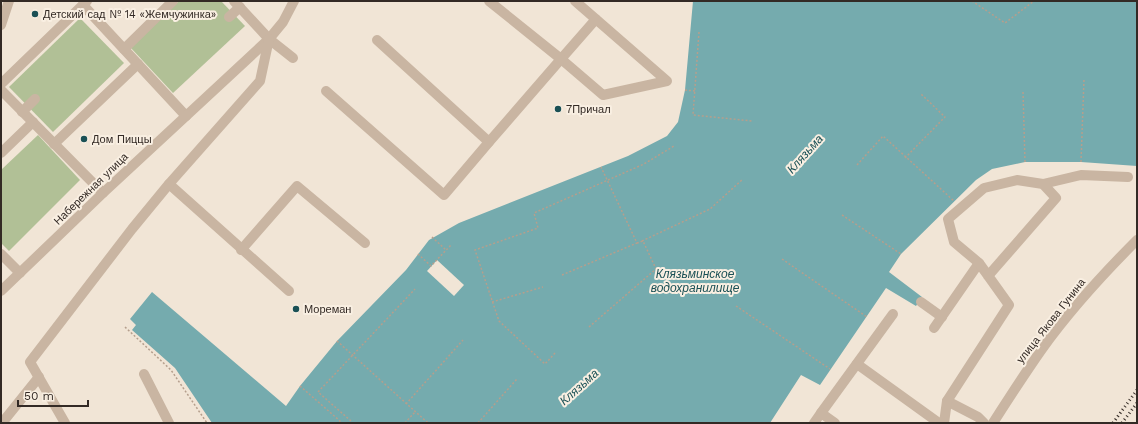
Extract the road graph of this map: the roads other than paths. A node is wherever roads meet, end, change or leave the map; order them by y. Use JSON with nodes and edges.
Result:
{"nodes":[{"id":1,"x":9,"y":1,"type":"edge"},
{"id":2,"x":173,"y":1,"type":"edge"},
{"id":3,"x":294,"y":1,"type":"edge"},
{"id":4,"x":489,"y":1,"type":"edge"},
{"id":5,"x":575,"y":1,"type":"edge"},
{"id":6,"x":85,"y":3,"type":"edge"},
{"id":7,"x":237,"y":4,"type":"edge"},
{"id":8,"x":229,"y":17,"type":"dead end"},
{"id":9,"x":2,"y":19,"type":"edge"},
{"id":10,"x":596,"y":19,"type":"junction"},
{"id":11,"x":269,"y":39,"type":"junction"},
{"id":12,"x":377,"y":40,"type":"dead end"},
{"id":13,"x":124,"y":49,"type":"junction"},
{"id":14,"x":293,"y":58,"type":"dead end"},
{"id":15,"x":562,"y":59,"type":"junction"},
{"id":16,"x":138,"y":64,"type":"junction"},
{"id":17,"x":1,"y":84,"type":"edge"},
{"id":18,"x":1,"y":90,"type":"edge"},
{"id":19,"x":326,"y":91,"type":"dead end"},
{"id":20,"x":35,"y":99,"type":"dead end"},
{"id":21,"x":22,"y":112,"type":"junction"},
{"id":22,"x":186,"y":116,"type":"junction"},
{"id":23,"x":33,"y":122,"type":"junction"},
{"id":24,"x":489,"y":142,"type":"junction"},
{"id":25,"x":54,"y":144,"type":"junction"},
{"id":26,"x":1,"y":153,"type":"edge"},
{"id":27,"x":1128,"y":177,"type":"dead end"},
{"id":28,"x":168,"y":184,"type":"junction"},
{"id":29,"x":1043,"y":184,"type":"junction"},
{"id":30,"x":103,"y":193,"type":"junction"},
{"id":31,"x":1137,"y":240,"type":"edge"},
{"id":32,"x":364,"y":244,"type":"dead end"},
{"id":33,"x":241,"y":250,"type":"junction"},
{"id":34,"x":1,"y":254,"type":"edge"},
{"id":35,"x":979,"y":263,"type":"junction"},
{"id":36,"x":20,"y":273,"type":"junction"},
{"id":37,"x":988,"y":276,"type":"junction"},
{"id":38,"x":1,"y":291,"type":"edge"},
{"id":39,"x":289,"y":291,"type":"dead end"},
{"id":40,"x":921,"y":302,"type":"dead end"},
{"id":41,"x":893,"y":314,"type":"dead end"},
{"id":42,"x":942,"y":317,"type":"junction"},
{"id":43,"x":934,"y":328,"type":"dead end"},
{"id":44,"x":857,"y":364,"type":"junction"},
{"id":45,"x":144,"y":374,"type":"dead end"},
{"id":46,"x":39,"y":377,"type":"junction"},
{"id":47,"x":947,"y":401,"type":"junction"},
{"id":48,"x":821,"y":413,"type":"junction"},
{"id":49,"x":2,"y":423,"type":"edge"},
{"id":50,"x":65,"y":423,"type":"edge"},
{"id":51,"x":169,"y":423,"type":"edge"},
{"id":52,"x":814,"y":423,"type":"edge"},
{"id":53,"x":835,"y":423,"type":"edge"},
{"id":54,"x":939,"y":423,"type":"edge"},
{"id":55,"x":944,"y":423,"type":"edge"},
{"id":56,"x":984,"y":423,"type":"edge"},
{"id":57,"x":993,"y":423,"type":"edge"}],
"edges":[{"from":1,"to":9,"type":"street"},
{"from":2,"to":13,"type":"street"},
{"from":3,"to":11,"type":"street","name":"Набережная улица"},
{"from":4,"to":15,"type":"street"},
{"from":5,"to":10,"type":"street"},
{"from":6,"to":13,"type":"street"},
{"from":6,"to":17,"type":"street"},
{"from":7,"to":8,"type":"street"},
{"from":7,"to":11,"type":"street"},
{"from":10,"to":15,"type":"street"},
{"from":10,"to":15,"type":"street"},
{"from":11,"to":14,"type":"street"},
{"from":11,"to":22,"type":"street","name":"Набережная улица"},
{"from":11,"to":28,"type":"street"},
{"from":12,"to":24,"type":"street"},
{"from":13,"to":16,"type":"street"},
{"from":15,"to":24,"type":"street"},
{"from":16,"to":22,"type":"street"},
{"from":16,"to":25,"type":"street"},
{"from":18,"to":21,"type":"street"},
{"from":19,"to":24,"type":"street"},
{"from":20,"to":21,"type":"street"},
{"from":21,"to":23,"type":"street"},
{"from":22,"to":30,"type":"street","name":"Набережная улица"},
{"from":23,"to":25,"type":"street"},
{"from":23,"to":26,"type":"street"},
{"from":25,"to":30,"type":"street"},
{"from":27,"to":29,"type":"street"},
{"from":28,"to":33,"type":"street"},
{"from":28,"to":46,"type":"street"},
{"from":29,"to":35,"type":"street"},
{"from":29,"to":37,"type":"street"},
{"from":30,"to":36,"type":"street","name":"Набережная улица"},
{"from":31,"to":57,"type":"street","name":"улица Якова Гунина"},
{"from":32,"to":33,"type":"street"},
{"from":33,"to":39,"type":"street"},
{"from":34,"to":36,"type":"street"},
{"from":35,"to":37,"type":"street"},
{"from":35,"to":42,"type":"street"},
{"from":36,"to":38,"type":"street","name":"Набережная улица"},
{"from":37,"to":47,"type":"street"},
{"from":40,"to":42,"type":"street"},
{"from":41,"to":44,"type":"street"},
{"from":42,"to":43,"type":"street"},
{"from":44,"to":48,"type":"street"},
{"from":44,"to":54,"type":"street"},
{"from":45,"to":51,"type":"street"},
{"from":46,"to":49,"type":"street"},
{"from":46,"to":50,"type":"street"},
{"from":47,"to":55,"type":"street"},
{"from":47,"to":56,"type":"street"},
{"from":48,"to":52,"type":"street"},
{"from":48,"to":53,"type":"street"}]}
